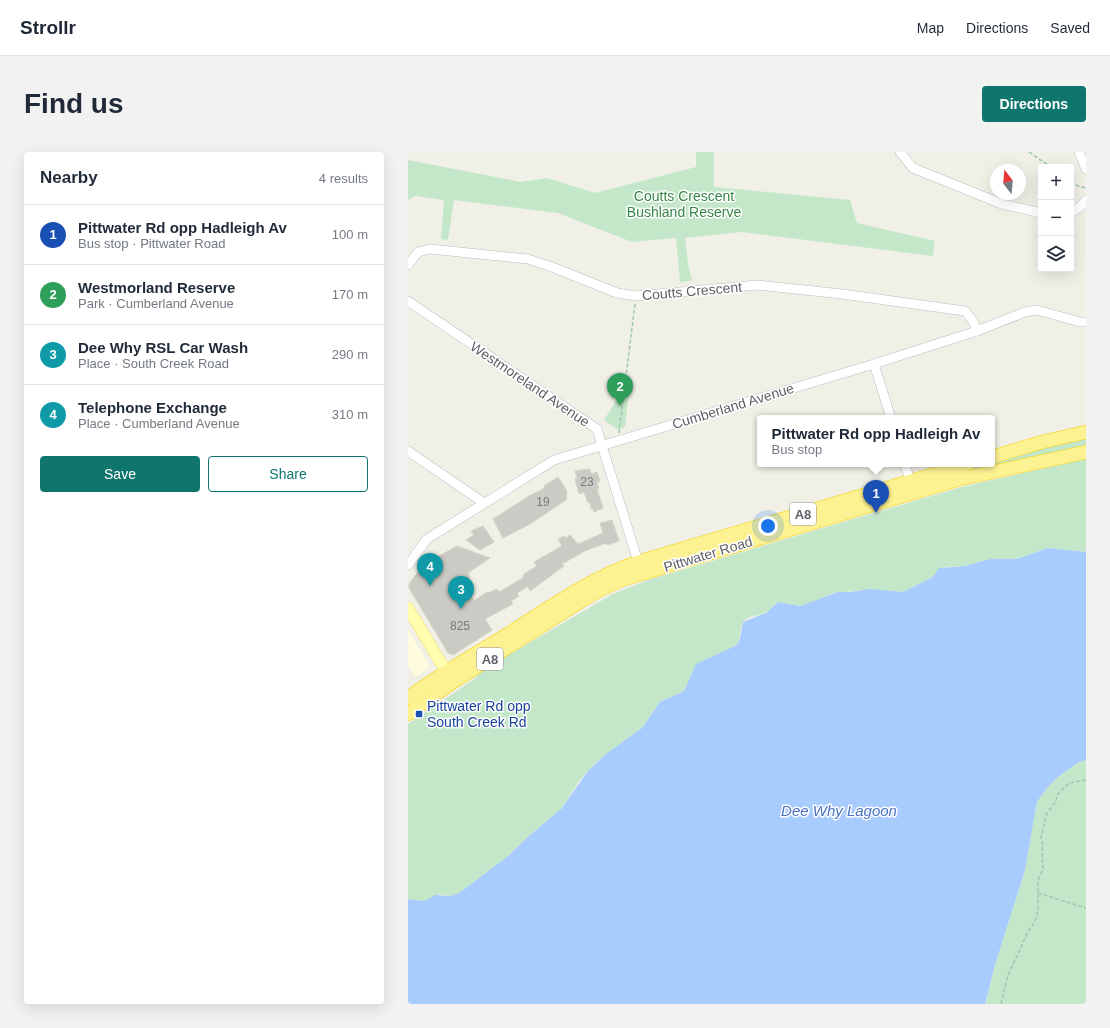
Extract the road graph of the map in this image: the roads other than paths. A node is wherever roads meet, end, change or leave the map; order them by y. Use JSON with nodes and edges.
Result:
{"nodes":[{"id":1,"x":900,"y":152,"type":"edge"},
{"id":2,"x":1079,"y":152,"type":"edge"},
{"id":3,"x":1086,"y":169,"type":"edge"},
{"id":4,"x":1086,"y":200,"type":"edge"},
{"id":5,"x":1038,"y":212,"type":"edge"},
{"id":6,"x":1074,"y":212,"type":"edge"},
{"id":7,"x":408,"y":266,"type":"edge"},
{"id":8,"x":408,"y":301,"type":"edge"},
{"id":9,"x":1086,"y":322,"type":"edge"},
{"id":10,"x":977,"y":331,"type":"junction"},
{"id":11,"x":874,"y":364,"type":"junction"},
{"id":12,"x":889,"y":415,"type":"edge"},
{"id":13,"x":1086,"y":432,"type":"edge"},
{"id":14,"x":603,"y":445,"type":"junction"},
{"id":15,"x":408,"y":451,"type":"edge"},
{"id":16,"x":1086,"y":452,"type":"edge"},
{"id":17,"x":995,"y":456,"type":"edge"},
{"id":18,"x":906,"y":467,"type":"edge"},
{"id":19,"x":961,"y":467,"type":"edge"},
{"id":20,"x":912,"y":487,"type":"junction"},
{"id":21,"x":484,"y":503,"type":"junction"},
{"id":22,"x":638,"y":562,"type":"junction"},
{"id":23,"x":408,"y":565,"type":"edge"},
{"id":24,"x":408,"y":608,"type":"edge"},
{"id":25,"x":450,"y":677,"type":"junction"},
{"id":26,"x":408,"y":698,"type":"edge"},
{"id":27,"x":408,"y":714,"type":"edge"}],
"edges":[{"from":1,"to":5,"type":"street"},
{"from":2,"to":3,"type":"street"},
{"from":4,"to":6,"type":"street"},
{"from":7,"to":10,"type":"street","name":"Coutts Crescent"},
{"from":8,"to":14,"type":"street","name":"Westmoreland Avenue"},
{"from":9,"to":10,"type":"street","name":"Cumberland Avenue"},
{"from":10,"to":11,"type":"street","name":"Cumberland Avenue"},
{"from":11,"to":12,"type":"street"},
{"from":11,"to":14,"type":"street","name":"Cumberland Avenue"},
{"from":13,"to":17,"type":"highway"},
{"from":14,"to":21,"type":"street","name":"Cumberland Avenue"},
{"from":14,"to":22,"type":"street","name":"Westmoreland Avenue"},
{"from":15,"to":21,"type":"street"},
{"from":16,"to":20,"type":"highway","name":"Pittwater Road","number":"A8"},
{"from":18,"to":20,"type":"street"},
{"from":19,"to":20,"type":"highway","name":"Pittwater Road","number":"A8"},
{"from":20,"to":22,"type":"highway","name":"Pittwater Road","number":"A8"},
{"from":20,"to":25,"type":"highway","name":"Pittwater Road","number":"A8"},
{"from":21,"to":23,"type":"street","name":"Cumberland Avenue"},
{"from":22,"to":25,"type":"highway","name":"Pittwater Road","number":"A8"},
{"from":24,"to":25,"type":"main road"},
{"from":25,"to":26,"type":"highway","name":"Pittwater Road","number":"A8"},
{"from":25,"to":27,"type":"highway","name":"Pittwater Road","number":"A8"}]}
